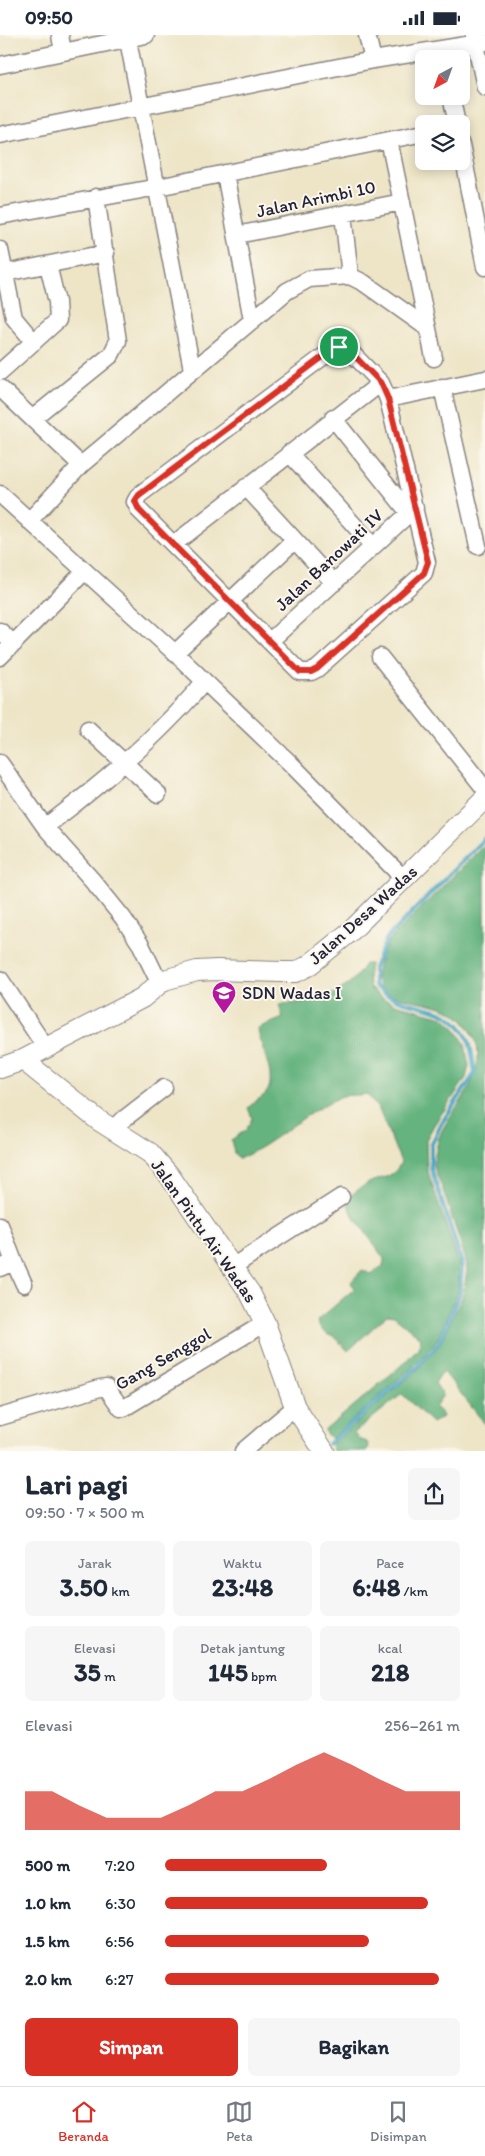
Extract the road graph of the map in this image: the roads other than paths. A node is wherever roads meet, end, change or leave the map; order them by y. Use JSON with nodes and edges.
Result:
{"nodes":[{"id":1,"x":60,"y":35,"type":"edge"},
{"id":2,"x":146,"y":35,"type":"edge"},
{"id":3,"x":367,"y":35,"type":"edge"},
{"id":4,"x":127,"y":37,"type":"edge"},
{"id":5,"x":479,"y":40,"type":"edge"},
{"id":6,"x":442,"y":47,"type":"edge"},
{"id":7,"x":63,"y":52,"type":"junction"},
{"id":8,"x":373,"y":60,"type":"junction"},
{"id":9,"x":0,"y":65,"type":"edge"},
{"id":10,"x":485,"y":87,"type":"edge"},
{"id":11,"x":141,"y":106,"type":"junction"},
{"id":12,"x":0,"y":135,"type":"edge"},
{"id":13,"x":415,"y":135,"type":"edge"},
{"id":14,"x":389,"y":140,"type":"junction"},
{"id":15,"x":466,"y":170,"type":"edge"},
{"id":16,"x":225,"y":173,"type":"junction"},
{"id":17,"x":158,"y":187,"type":"junction"},
{"id":18,"x":96,"y":197,"type":"junction"},
{"id":19,"x":402,"y":201,"type":"junction"},
{"id":20,"x":343,"y":214,"type":"junction"},
{"id":21,"x":0,"y":216,"type":"edge"},
{"id":22,"x":237,"y":235,"type":"junction"},
{"id":23,"x":0,"y":250,"type":"edge"},
{"id":24,"x":106,"y":253,"type":"junction"},
{"id":25,"x":48,"y":265,"type":"junction"},
{"id":26,"x":485,"y":267,"type":"edge"},
{"id":27,"x":5,"y":273,"type":"junction"},
{"id":28,"x":350,"y":276,"type":"junction"},
{"id":29,"x":252,"y":320,"type":"junction"},
{"id":30,"x":426,"y":327,"type":"junction"},
{"id":31,"x":34,"y":342,"type":"junction"},
{"id":32,"x":434,"y":358,"type":"dead end"},
{"id":33,"x":192,"y":369,"type":"junction"},
{"id":34,"x":0,"y":372,"type":"edge"},
{"id":35,"x":485,"y":379,"type":"edge"},
{"id":36,"x":381,"y":383,"type":"junction"},
{"id":37,"x":442,"y":387,"type":"junction"},
{"id":38,"x":0,"y":388,"type":"edge"},
{"id":39,"x":388,"y":399,"type":"junction"},
{"id":40,"x":33,"y":418,"type":"junction"},
{"id":41,"x":333,"y":418,"type":"junction"},
{"id":42,"x":290,"y":453,"type":"junction"},
{"id":43,"x":81,"y":465,"type":"junction"},
{"id":44,"x":246,"y":487,"type":"junction"},
{"id":45,"x":0,"y":494,"type":"edge"},
{"id":46,"x":412,"y":511,"type":"junction"},
{"id":47,"x":29,"y":521,"type":"junction"},
{"id":48,"x":294,"y":541,"type":"junction"},
{"id":49,"x":174,"y":544,"type":"junction"},
{"id":50,"x":373,"y":546,"type":"junction"},
{"id":51,"x":478,"y":546,"type":"dead end"},
{"id":52,"x":85,"y":571,"type":"junction"},
{"id":53,"x":334,"y":583,"type":"junction"},
{"id":54,"x":230,"y":601,"type":"junction"},
{"id":55,"x":0,"y":631,"type":"edge"},
{"id":56,"x":270,"y":641,"type":"junction"},
{"id":57,"x":14,"y":644,"type":"junction"},
{"id":58,"x":175,"y":653,"type":"junction"},
{"id":59,"x":0,"y":657,"type":"edge"},
{"id":60,"x":380,"y":657,"type":"dead end"},
{"id":61,"x":204,"y":682,"type":"junction"},
{"id":62,"x":88,"y":729,"type":"dead end"},
{"id":63,"x":0,"y":763,"type":"edge"},
{"id":64,"x":124,"y":763,"type":"junction"},
{"id":65,"x":485,"y":789,"type":"edge"},
{"id":66,"x":158,"y":794,"type":"dead end"},
{"id":67,"x":485,"y":798,"type":"edge"},
{"id":68,"x":44,"y":827,"type":"junction"},
{"id":69,"x":404,"y":879,"type":"junction"},
{"id":70,"x":0,"y":979,"type":"edge"},
{"id":71,"x":164,"y":979,"type":"junction"},
{"id":72,"x":46,"y":1048,"type":"junction"},
{"id":73,"x":23,"y":1060,"type":"junction"},
{"id":74,"x":0,"y":1068,"type":"edge"},
{"id":75,"x":164,"y":1088,"type":"dead end"},
{"id":76,"x":111,"y":1129,"type":"junction"},
{"id":77,"x":341,"y":1197,"type":"dead end"},
{"id":78,"x":0,"y":1225,"type":"edge"},
{"id":79,"x":7,"y":1265,"type":"edge"},
{"id":80,"x":232,"y":1267,"type":"junction"},
{"id":81,"x":24,"y":1284,"type":"dead end"},
{"id":82,"x":265,"y":1323,"type":"junction"},
{"id":83,"x":295,"y":1407,"type":"junction"},
{"id":84,"x":0,"y":1417,"type":"edge"},
{"id":85,"x":321,"y":1446,"type":"edge"},
{"id":86,"x":243,"y":1451,"type":"edge"}],
"edges":[{"from":1,"to":7,"type":"street"},
{"from":2,"to":4,"type":"street"},
{"from":3,"to":8,"type":"street"},
{"from":4,"to":7,"type":"street"},
{"from":4,"to":11,"type":"street"},
{"from":5,"to":6,"type":"street"},
{"from":5,"to":10,"type":"street"},
{"from":6,"to":8,"type":"street"},
{"from":7,"to":9,"type":"street"},
{"from":8,"to":11,"type":"street"},
{"from":11,"to":12,"type":"street"},
{"from":11,"to":17,"type":"street"},
{"from":13,"to":14,"type":"street"},
{"from":14,"to":16,"type":"street"},
{"from":14,"to":19,"type":"street"},
{"from":15,"to":26,"type":"street"},
{"from":16,"to":17,"type":"street"},
{"from":16,"to":22,"type":"street"},
{"from":17,"to":18,"type":"street"},
{"from":17,"to":33,"type":"street"},
{"from":18,"to":21,"type":"street"},
{"from":18,"to":24,"type":"street"},
{"from":19,"to":20,"type":"street","name":"Jalan Arimbi 10"},
{"from":19,"to":30,"type":"street"},
{"from":20,"to":22,"type":"street","name":"Jalan Arimbi 10"},
{"from":20,"to":28,"type":"street"},
{"from":22,"to":29,"type":"street"},
{"from":23,"to":27,"type":"street"},
{"from":24,"to":25,"type":"street"},
{"from":24,"to":40,"type":"street"},
{"from":25,"to":27,"type":"street"},
{"from":25,"to":31,"type":"street"},
{"from":27,"to":31,"type":"street"},
{"from":28,"to":29,"type":"street"},
{"from":28,"to":30,"type":"street"},
{"from":29,"to":33,"type":"street"},
{"from":30,"to":32,"type":"street"},
{"from":31,"to":34,"type":"street"},
{"from":33,"to":43,"type":"street"},
{"from":35,"to":37,"type":"street"},
{"from":36,"to":39,"type":"street"},
{"from":36,"to":41,"type":"street"},
{"from":36,"to":49,"type":"street"},
{"from":37,"to":39,"type":"street"},
{"from":37,"to":51,"type":"street"},
{"from":38,"to":40,"type":"street"},
{"from":39,"to":46,"type":"street"},
{"from":40,"to":43,"type":"street"},
{"from":41,"to":42,"type":"street"},
{"from":41,"to":46,"type":"street"},
{"from":42,"to":44,"type":"street"},
{"from":42,"to":50,"type":"street"},
{"from":43,"to":47,"type":"street"},
{"from":44,"to":48,"type":"street"},
{"from":44,"to":49,"type":"street"},
{"from":45,"to":47,"type":"street"},
{"from":46,"to":50,"type":"street","name":"Jalan Banowati IV"},
{"from":46,"to":56,"type":"street"},
{"from":47,"to":52,"type":"street"},
{"from":48,"to":53,"type":"street"},
{"from":48,"to":54,"type":"street"},
{"from":49,"to":54,"type":"street"},
{"from":50,"to":53,"type":"street","name":"Jalan Banowati IV"},
{"from":52,"to":57,"type":"street"},
{"from":52,"to":58,"type":"street"},
{"from":53,"to":56,"type":"street","name":"Jalan Banowati IV"},
{"from":54,"to":56,"type":"street"},
{"from":54,"to":58,"type":"street"},
{"from":55,"to":57,"type":"street"},
{"from":57,"to":59,"type":"street"},
{"from":58,"to":61,"type":"street"},
{"from":60,"to":65,"type":"street"},
{"from":61,"to":64,"type":"street"},
{"from":61,"to":69,"type":"street"},
{"from":62,"to":64,"type":"street"},
{"from":63,"to":68,"type":"street"},
{"from":64,"to":66,"type":"street"},
{"from":64,"to":68,"type":"street"},
{"from":67,"to":69,"type":"main road","name":"Jalan Desa Wadas"},
{"from":68,"to":71,"type":"street"},
{"from":69,"to":71,"type":"main road","name":"Jalan Desa Wadas"},
{"from":70,"to":72,"type":"street"},
{"from":71,"to":72,"type":"main road","name":"Jalan Desa Wadas"},
{"from":72,"to":73,"type":"main road","name":"Jalan Desa Wadas"},
{"from":73,"to":74,"type":"main road","name":"Jalan Desa Wadas"},
{"from":73,"to":76,"type":"main road","name":"Jalan Pintu Air Wadas"},
{"from":75,"to":76,"type":"street"},
{"from":76,"to":80,"type":"main road","name":"Jalan Pintu Air Wadas"},
{"from":77,"to":80,"type":"street"},
{"from":78,"to":79,"type":"street"},
{"from":79,"to":81,"type":"street"},
{"from":80,"to":82,"type":"main road","name":"Jalan Pintu Air Wadas"},
{"from":82,"to":83,"type":"main road","name":"Jalan Pintu Air Wadas"},
{"from":82,"to":84,"type":"street","name":"Gang Senggol"},
{"from":83,"to":85,"type":"main road","name":"Jalan Pintu Air Wadas"},
{"from":83,"to":86,"type":"street"}]}
